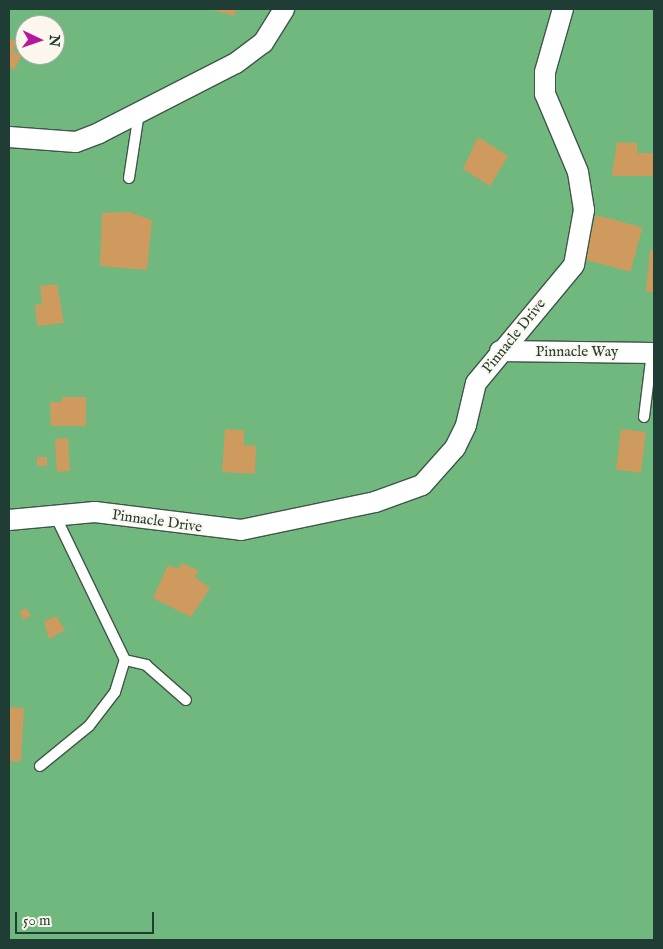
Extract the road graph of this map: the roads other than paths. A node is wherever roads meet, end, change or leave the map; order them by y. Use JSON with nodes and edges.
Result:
{"nodes":[{"id":1,"x":284,"y":9,"type":"edge"},
{"id":2,"x":563,"y":9,"type":"edge"},
{"id":3,"x":139,"y":112,"type":"junction"},
{"id":4,"x":9,"y":137,"type":"edge"},
{"id":5,"x":129,"y":178,"type":"dead end"},
{"id":6,"x":500,"y":351,"type":"junction"},
{"id":7,"x":653,"y":353,"type":"edge"},
{"id":8,"x":644,"y":417,"type":"dead end"},
{"id":9,"x":56,"y":517,"type":"junction"},
{"id":10,"x":9,"y":520,"type":"edge"},
{"id":11,"x":125,"y":660,"type":"junction"},
{"id":12,"x":186,"y":700,"type":"dead end"},
{"id":13,"x":40,"y":766,"type":"dead end"}],
"edges":[{"from":1,"to":3,"type":"street"},
{"from":2,"to":6,"type":"street","name":"Pinnacle Drive"},
{"from":3,"to":4,"type":"street"},
{"from":3,"to":5,"type":"lane"},
{"from":6,"to":7,"type":"street","name":"Pinnacle Way"},
{"from":6,"to":9,"type":"street","name":"Pinnacle Drive"},
{"from":7,"to":8,"type":"lane"},
{"from":9,"to":10,"type":"street","name":"Pinnacle Drive"},
{"from":9,"to":11,"type":"lane"},
{"from":11,"to":12,"type":"lane"},
{"from":11,"to":13,"type":"lane"}]}
